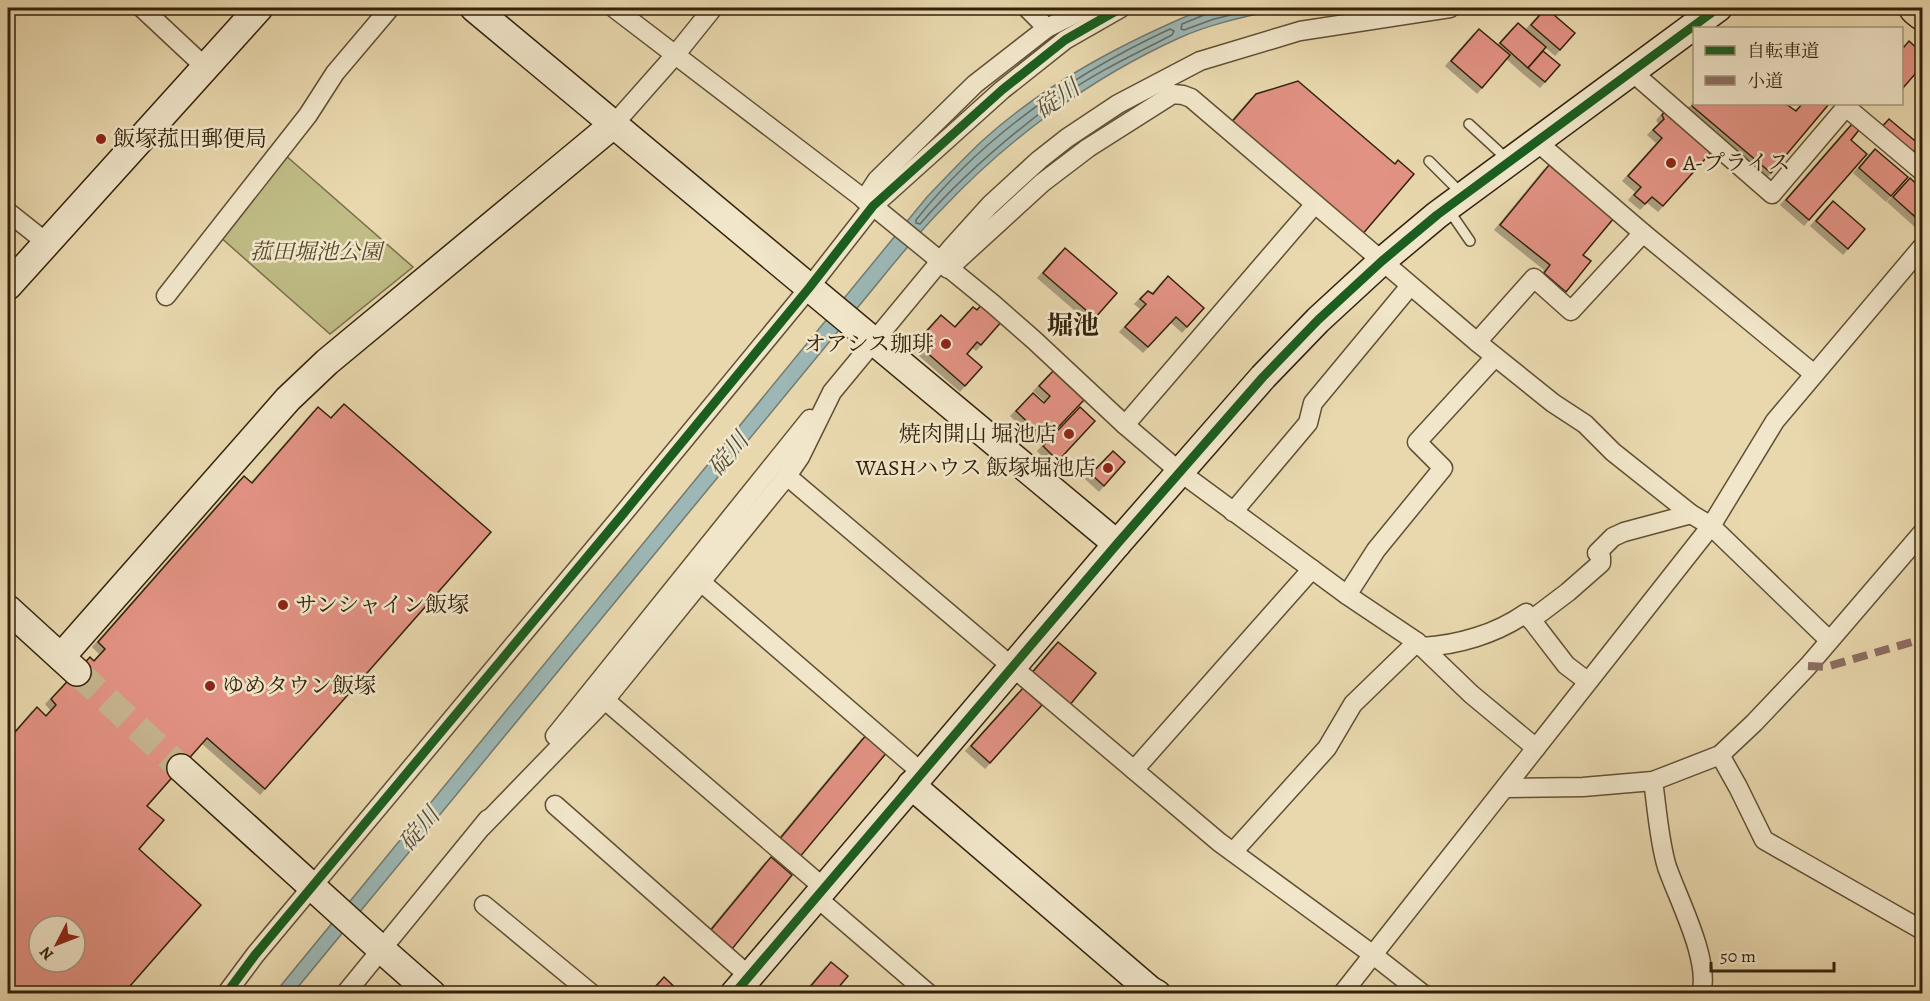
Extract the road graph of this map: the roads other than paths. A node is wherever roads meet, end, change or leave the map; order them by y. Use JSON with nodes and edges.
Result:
{"nodes":[{"id":1,"x":142,"y":8,"type":"edge"},
{"id":2,"x":259,"y":8,"type":"edge"},
{"id":3,"x":390,"y":8,"type":"edge"},
{"id":4,"x":474,"y":8,"type":"edge"},
{"id":5,"x":614,"y":8,"type":"edge"},
{"id":6,"x":713,"y":8,"type":"edge"},
{"id":7,"x":1028,"y":8,"type":"edge"},
{"id":8,"x":1087,"y":8,"type":"edge"},
{"id":9,"x":1121,"y":8,"type":"edge"},
{"id":10,"x":1450,"y":8,"type":"edge"},
{"id":11,"x":1718,"y":8,"type":"edge"},
{"id":12,"x":1916,"y":8,"type":"edge"},
{"id":13,"x":1923,"y":13,"type":"edge"},
{"id":14,"x":1047,"y":28,"type":"junction"},
{"id":15,"x":676,"y":54,"type":"junction"},
{"id":16,"x":204,"y":66,"type":"junction"},
{"id":17,"x":1631,"y":71,"type":"junction"},
{"id":18,"x":614,"y":124,"type":"junction"},
{"id":19,"x":1469,"y":124,"type":"dead end"},
{"id":20,"x":1536,"y":141,"type":"junction"},
{"id":21,"x":1509,"y":160,"type":"junction"},
{"id":22,"x":1429,"y":161,"type":"dead end"},
{"id":23,"x":1923,"y":171,"type":"edge"},
{"id":24,"x":1455,"y":201,"type":"junction"},
{"id":25,"x":1315,"y":204,"type":"junction"},
{"id":26,"x":872,"y":206,"type":"junction"},
{"id":27,"x":8,"y":212,"type":"edge"},
{"id":28,"x":1643,"y":233,"type":"junction"},
{"id":29,"x":1470,"y":241,"type":"dead end"},
{"id":30,"x":47,"y":243,"type":"junction"},
{"id":31,"x":1923,"y":247,"type":"edge"},
{"id":32,"x":1382,"y":261,"type":"junction"},
{"id":33,"x":942,"y":263,"type":"junction"},
{"id":34,"x":8,"y":286,"type":"edge"},
{"id":35,"x":1410,"y":286,"type":"junction"},
{"id":36,"x":811,"y":289,"type":"junction"},
{"id":37,"x":166,"y":296,"type":"dead end"},
{"id":38,"x":873,"y":340,"type":"junction"},
{"id":39,"x":1477,"y":342,"type":"junction"},
{"id":40,"x":1495,"y":357,"type":"junction"},
{"id":41,"x":1814,"y":374,"type":"junction"},
{"id":42,"x":832,"y":392,"type":"junction"},
{"id":43,"x":1125,"y":425,"type":"junction"},
{"id":44,"x":1180,"y":472,"type":"junction"},
{"id":45,"x":787,"y":476,"type":"junction"},
{"id":46,"x":1233,"y":512,"type":"junction"},
{"id":47,"x":1691,"y":514,"type":"junction"},
{"id":48,"x":1711,"y":526,"type":"junction"},
{"id":49,"x":1923,"y":533,"type":"edge"},
{"id":50,"x":1116,"y":544,"type":"junction"},
{"id":51,"x":1312,"y":569,"type":"junction"},
{"id":52,"x":700,"y":582,"type":"junction"},
{"id":53,"x":1347,"y":596,"type":"junction"},
{"id":54,"x":8,"y":609,"type":"edge"},
{"id":55,"x":1531,"y":620,"type":"junction"},
{"id":56,"x":1829,"y":640,"type":"junction"},
{"id":57,"x":1419,"y":644,"type":"junction"},
{"id":58,"x":1011,"y":668,"type":"junction"},
{"id":59,"x":1587,"y":681,"type":"junction"},
{"id":60,"x":604,"y":700,"type":"junction"},
{"id":61,"x":1536,"y":748,"type":"junction"},
{"id":62,"x":1720,"y":755,"type":"junction"},
{"id":63,"x":181,"y":768,"type":"tunnel mouth"},
{"id":64,"x":1134,"y":770,"type":"junction"},
{"id":65,"x":916,"y":779,"type":"junction"},
{"id":66,"x":1653,"y":781,"type":"junction"},
{"id":67,"x":1505,"y":788,"type":"junction"},
{"id":68,"x":555,"y":805,"type":"dead end"},
{"id":69,"x":482,"y":827,"type":"junction"},
{"id":70,"x":1233,"y":852,"type":"junction"},
{"id":71,"x":316,"y":890,"type":"junction"},
{"id":72,"x":820,"y":893,"type":"junction"},
{"id":73,"x":484,"y":905,"type":"dead end"},
{"id":74,"x":1923,"y":930,"type":"edge"},
{"id":75,"x":380,"y":949,"type":"junction"},
{"id":76,"x":1372,"y":954,"type":"junction"},
{"id":77,"x":742,"y":985,"type":"edge"},
{"id":78,"x":225,"y":993,"type":"edge"},
{"id":79,"x":345,"y":993,"type":"edge"},
{"id":80,"x":432,"y":993,"type":"edge"},
{"id":81,"x":592,"y":993,"type":"edge"},
{"id":82,"x":929,"y":993,"type":"edge"},
{"id":83,"x":1157,"y":993,"type":"edge"},
{"id":84,"x":1342,"y":993,"type":"edge"},
{"id":85,"x":1423,"y":993,"type":"edge"},
{"id":86,"x":1701,"y":993,"type":"edge"}],
"edges":[{"from":1,"to":16,"type":"street"},
{"from":2,"to":16,"type":"street"},
{"from":3,"to":37,"type":"street"},
{"from":4,"to":18,"type":"street"},
{"from":5,"to":15,"type":"street"},
{"from":6,"to":15,"type":"street"},
{"from":7,"to":14,"type":"street"},
{"from":8,"to":14,"type":"street"},
{"from":9,"to":26,"type":"street"},
{"from":10,"to":33,"type":"street"},
{"from":11,"to":17,"type":"street"},
{"from":12,"to":13,"type":"highway"},
{"from":14,"to":26,"type":"street"},
{"from":15,"to":18,"type":"street"},
{"from":15,"to":26,"type":"street"},
{"from":16,"to":30,"type":"street"},
{"from":17,"to":20,"type":"street"},
{"from":17,"to":23,"type":"street"},
{"from":18,"to":36,"type":"street"},
{"from":18,"to":54,"type":"street"},
{"from":19,"to":21,"type":"lane"},
{"from":20,"to":21,"type":"street"},
{"from":20,"to":28,"type":"street"},
{"from":21,"to":24,"type":"street"},
{"from":22,"to":24,"type":"lane"},
{"from":24,"to":29,"type":"lane"},
{"from":24,"to":32,"type":"street"},
{"from":25,"to":32,"type":"street"},
{"from":25,"to":33,"type":"street"},
{"from":25,"to":43,"type":"street"},
{"from":26,"to":33,"type":"street"},
{"from":26,"to":36,"type":"street"},
{"from":27,"to":30,"type":"street"},
{"from":28,"to":39,"type":"street"},
{"from":28,"to":41,"type":"street"},
{"from":30,"to":34,"type":"street"},
{"from":31,"to":41,"type":"street"},
{"from":32,"to":35,"type":"street"},
{"from":32,"to":44,"type":"street"},
{"from":33,"to":38,"type":"street"},
{"from":33,"to":43,"type":"street"},
{"from":35,"to":39,"type":"street"},
{"from":35,"to":46,"type":"street"},
{"from":36,"to":38,"type":"street"},
{"from":36,"to":71,"type":"street"},
{"from":38,"to":42,"type":"street"},
{"from":38,"to":50,"type":"street"},
{"from":39,"to":40,"type":"street"},
{"from":40,"to":47,"type":"street"},
{"from":40,"to":53,"type":"street"},
{"from":41,"to":48,"type":"street"},
{"from":42,"to":45,"type":"street"},
{"from":42,"to":69,"type":"street"},
{"from":43,"to":44,"type":"street"},
{"from":44,"to":46,"type":"street"},
{"from":44,"to":50,"type":"street"},
{"from":45,"to":52,"type":"street"},
{"from":45,"to":58,"type":"street"},
{"from":46,"to":51,"type":"street"},
{"from":47,"to":48,"type":"street"},
{"from":47,"to":55,"type":"street"},
{"from":48,"to":56,"type":"street"},
{"from":48,"to":59,"type":"street"},
{"from":49,"to":56,"type":"street"},
{"from":50,"to":58,"type":"street"},
{"from":51,"to":53,"type":"street"},
{"from":51,"to":64,"type":"street"},
{"from":52,"to":60,"type":"street"},
{"from":52,"to":65,"type":"street"},
{"from":53,"to":57,"type":"street"},
{"from":55,"to":57,"type":"street"},
{"from":55,"to":59,"type":"street"},
{"from":56,"to":62,"type":"street"},
{"from":57,"to":61,"type":"street"},
{"from":57,"to":70,"type":"street"},
{"from":58,"to":64,"type":"street"},
{"from":58,"to":65,"type":"street"},
{"from":59,"to":61,"type":"street"},
{"from":60,"to":69,"type":"street"},
{"from":60,"to":72,"type":"street"},
{"from":61,"to":67,"type":"street"},
{"from":62,"to":66,"type":"street"},
{"from":62,"to":74,"type":"street"},
{"from":63,"to":71,"type":"street"},
{"from":64,"to":70,"type":"street"},
{"from":65,"to":72,"type":"street"},
{"from":65,"to":83,"type":"street"},
{"from":66,"to":67,"type":"street"},
{"from":66,"to":86,"type":"street"},
{"from":67,"to":76,"type":"street"},
{"from":68,"to":77,"type":"street"},
{"from":69,"to":75,"type":"street"},
{"from":70,"to":76,"type":"street"},
{"from":71,"to":75,"type":"street"},
{"from":71,"to":78,"type":"street"},
{"from":72,"to":77,"type":"street"},
{"from":72,"to":82,"type":"street"},
{"from":73,"to":81,"type":"street"},
{"from":75,"to":79,"type":"street"},
{"from":75,"to":80,"type":"street"},
{"from":76,"to":84,"type":"street"},
{"from":76,"to":85,"type":"street"}]}
